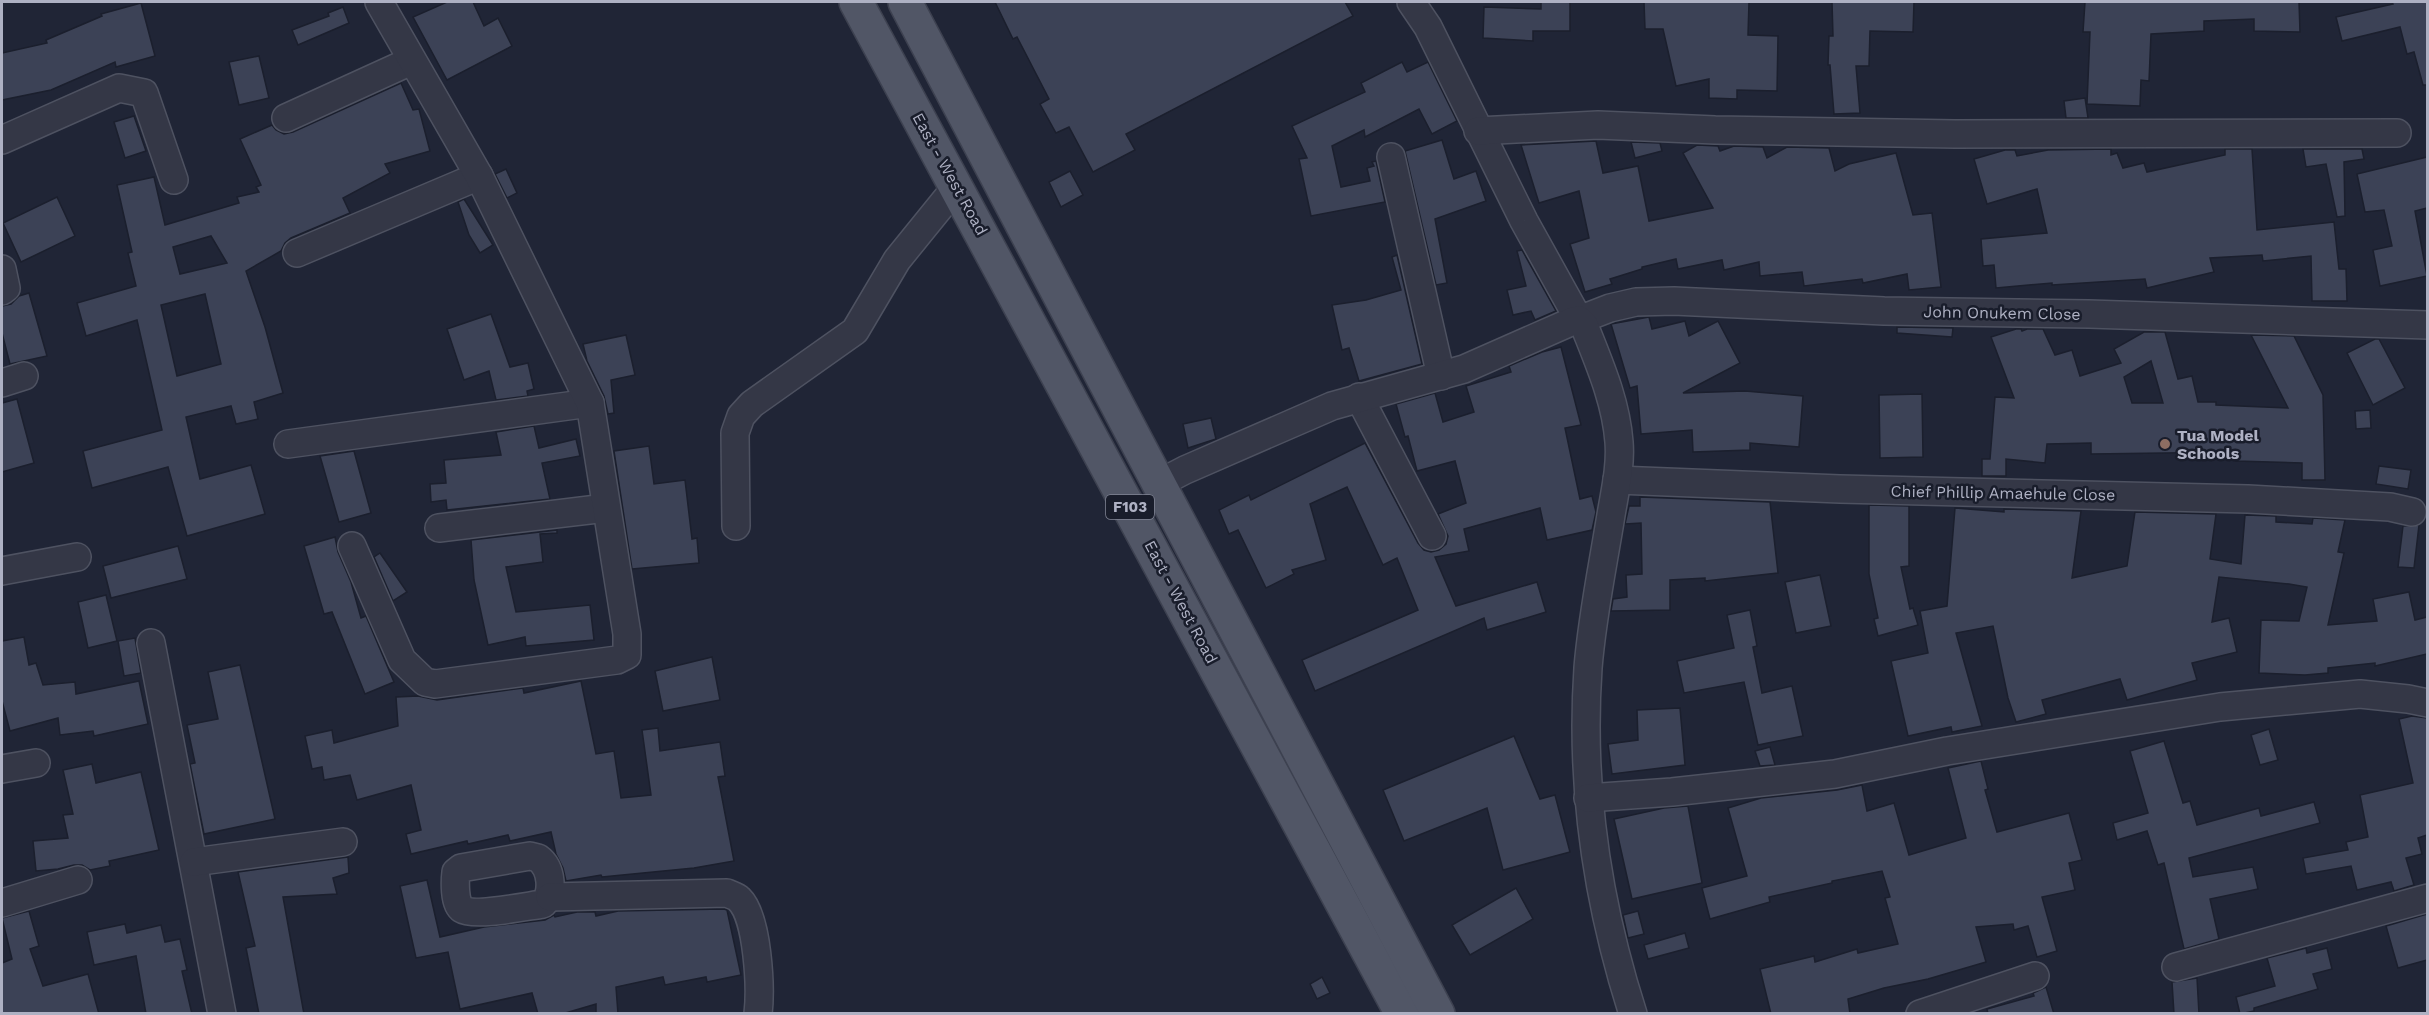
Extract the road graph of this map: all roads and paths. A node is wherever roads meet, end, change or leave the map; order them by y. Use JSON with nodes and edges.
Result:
{"nodes":[{"id":1,"x":379,"y":2,"type":"edge"},
{"id":2,"x":856,"y":2,"type":"edge"},
{"id":3,"x":905,"y":2,"type":"edge"},
{"id":4,"x":1411,"y":2,"type":"edge"},
{"id":5,"x":411,"y":61,"type":"junction"},
{"id":6,"x":286,"y":118,"type":"dead end"},
{"id":7,"x":1478,"y":131,"type":"junction"},
{"id":8,"x":2397,"y":134,"type":"dead end"},
{"id":9,"x":2,"y":140,"type":"edge"},
{"id":10,"x":1390,"y":157,"type":"dead end"},
{"id":11,"x":479,"y":176,"type":"junction"},
{"id":12,"x":174,"y":180,"type":"dead end"},
{"id":13,"x":957,"y":186,"type":"junction"},
{"id":14,"x":297,"y":253,"type":"dead end"},
{"id":15,"x":2,"y":268,"type":"edge"},
{"id":16,"x":2,"y":291,"type":"edge"},
{"id":17,"x":1579,"y":320,"type":"junction"},
{"id":18,"x":2427,"y":325,"type":"edge"},
{"id":19,"x":1441,"y":376,"type":"junction"},
{"id":20,"x":1359,"y":398,"type":"junction"},
{"id":21,"x":590,"y":403,"type":"junction"},
{"id":22,"x":288,"y":444,"type":"dead end"},
{"id":23,"x":1617,"y":480,"type":"junction"},
{"id":24,"x":1160,"y":483,"type":"junction"},
{"id":25,"x":606,"y":508,"type":"junction"},
{"id":26,"x":2401,"y":510,"type":"dead end"},
{"id":27,"x":736,"y":526,"type":"dead end"},
{"id":28,"x":439,"y":528,"type":"dead end"},
{"id":29,"x":1432,"y":536,"type":"dead end"},
{"id":30,"x":352,"y":546,"type":"dead end"},
{"id":31,"x":77,"y":557,"type":"dead end"},
{"id":32,"x":2,"y":571,"type":"edge"},
{"id":33,"x":151,"y":643,"type":"dead end"},
{"id":34,"x":2427,"y":703,"type":"edge"},
{"id":35,"x":36,"y":763,"type":"dead end"},
{"id":36,"x":2,"y":769,"type":"edge"},
{"id":37,"x":1588,"y":798,"type":"junction"},
{"id":38,"x":343,"y":842,"type":"dead end"},
{"id":39,"x":194,"y":862,"type":"junction"},
{"id":40,"x":78,"y":880,"type":"dead end"},
{"id":41,"x":550,"y":897,"type":"dead end"},
{"id":42,"x":2427,"y":898,"type":"edge"},
{"id":43,"x":2,"y":903,"type":"edge"},
{"id":44,"x":2176,"y":967,"type":"dead end"},
{"id":45,"x":2035,"y":976,"type":"dead end"},
{"id":46,"x":222,"y":1014,"type":"edge"},
{"id":47,"x":758,"y":1014,"type":"edge"},
{"id":48,"x":1402,"y":1014,"type":"edge"},
{"id":49,"x":1438,"y":1014,"type":"edge"},
{"id":50,"x":1633,"y":1014,"type":"edge"},
{"id":51,"x":1920,"y":1014,"type":"edge"}],
"edges":[{"from":1,"to":5,"type":"street"},
{"from":2,"to":13,"type":"main road","name":"East - West Road","number":"F103"},
{"from":3,"to":24,"type":"main road","number":"F103"},
{"from":4,"to":7,"type":"street"},
{"from":5,"to":6,"type":"street"},
{"from":5,"to":11,"type":"street"},
{"from":7,"to":8,"type":"street"},
{"from":7,"to":17,"type":"street"},
{"from":9,"to":12,"type":"street"},
{"from":10,"to":19,"type":"street"},
{"from":11,"to":14,"type":"street"},
{"from":11,"to":21,"type":"street"},
{"from":13,"to":27,"type":"street"},
{"from":13,"to":48,"type":"main road","name":"East - West Road","number":"F103"},
{"from":15,"to":16,"type":"street"},
{"from":17,"to":18,"type":"street","name":"John Onukem Close"},
{"from":17,"to":19,"type":"street","name":"John Onukem Close"},
{"from":17,"to":23,"type":"street"},
{"from":19,"to":20,"type":"street","name":"John Onukem Close"},
{"from":20,"to":24,"type":"street","name":"John Onukem Close"},
{"from":20,"to":29,"type":"street"},
{"from":21,"to":22,"type":"street"},
{"from":21,"to":25,"type":"street"},
{"from":23,"to":26,"type":"street","name":"Chief Phillip Amaehule Close"},
{"from":23,"to":37,"type":"street"},
{"from":24,"to":49,"type":"main road","number":"F103"},
{"from":25,"to":28,"type":"street"},
{"from":25,"to":30,"type":"street"},
{"from":31,"to":32,"type":"street"},
{"from":33,"to":39,"type":"street"},
{"from":34,"to":37,"type":"street"},
{"from":35,"to":36,"type":"street"},
{"from":37,"to":50,"type":"street"},
{"from":38,"to":39,"type":"street"},
{"from":39,"to":46,"type":"street"},
{"from":40,"to":43,"type":"street"},
{"from":41,"to":47,"type":"street"},
{"from":42,"to":44,"type":"street"},
{"from":45,"to":51,"type":"street"}]}
